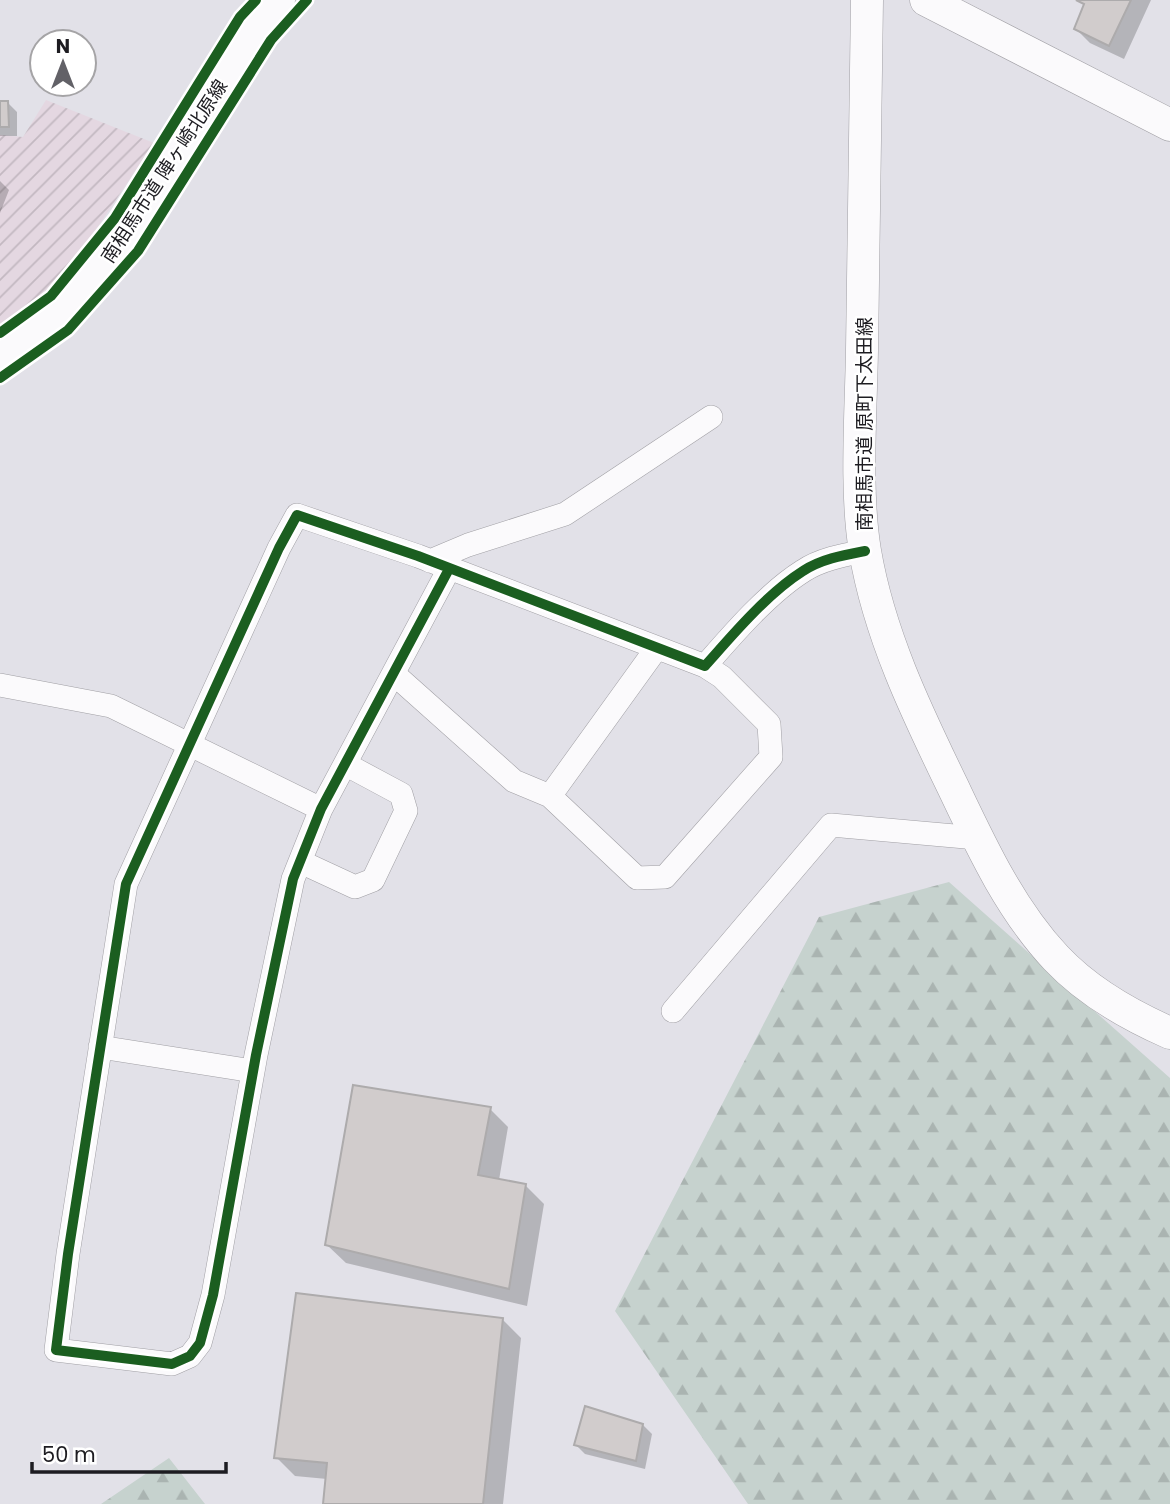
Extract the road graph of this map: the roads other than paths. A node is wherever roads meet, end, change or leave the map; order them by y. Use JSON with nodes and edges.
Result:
{"nodes":[{"id":1,"x":279,"y":0,"type":"edge"},
{"id":2,"x":867,"y":0,"type":"edge"},
{"id":3,"x":926,"y":0,"type":"edge"},
{"id":4,"x":1170,"y":125,"type":"edge"},
{"id":5,"x":0,"y":354,"type":"edge"},
{"id":6,"x":711,"y":417,"type":"dead end"},
{"id":7,"x":865,"y":551,"type":"junction"},
{"id":8,"x":439,"y":565,"type":"junction"},
{"id":9,"x":656,"y":649,"type":"junction"},
{"id":10,"x":705,"y":666,"type":"junction"},
{"id":11,"x":394,"y":674,"type":"junction"},
{"id":12,"x":0,"y":685,"type":"edge"},
{"id":13,"x":189,"y":745,"type":"junction"},
{"id":14,"x":346,"y":765,"type":"junction"},
{"id":15,"x":550,"y":796,"type":"junction"},
{"id":16,"x":321,"y":809,"type":"junction"},
{"id":17,"x":977,"y":838,"type":"junction"},
{"id":18,"x":300,"y":862,"type":"junction"},
{"id":19,"x":673,"y":1011,"type":"dead end"},
{"id":20,"x":1170,"y":1033,"type":"edge"},
{"id":21,"x":100,"y":1047,"type":"junction"},
{"id":22,"x":253,"y":1071,"type":"junction"}],
"edges":[{"from":1,"to":5,"type":"street","name":"南相馬市道 陣ヶ崎北原線"},
{"from":2,"to":7,"type":"street","name":"南相馬市道 原町下太田線"},
{"from":3,"to":4,"type":"street"},
{"from":6,"to":8,"type":"street"},
{"from":7,"to":10,"type":"street"},
{"from":7,"to":17,"type":"street","name":"南相馬市道 原町下太田線"},
{"from":8,"to":9,"type":"street"},
{"from":8,"to":11,"type":"street"},
{"from":8,"to":13,"type":"street"},
{"from":9,"to":10,"type":"street"},
{"from":9,"to":15,"type":"street"},
{"from":10,"to":15,"type":"street"},
{"from":11,"to":14,"type":"street"},
{"from":11,"to":15,"type":"street"},
{"from":12,"to":13,"type":"street"},
{"from":13,"to":16,"type":"street"},
{"from":13,"to":21,"type":"street"},
{"from":14,"to":16,"type":"street"},
{"from":14,"to":18,"type":"street"},
{"from":16,"to":18,"type":"street"},
{"from":17,"to":19,"type":"street"},
{"from":17,"to":20,"type":"street","name":"南相馬市道 原町下太田線"},
{"from":18,"to":22,"type":"street"},
{"from":21,"to":22,"type":"street"},
{"from":21,"to":22,"type":"street"}]}
